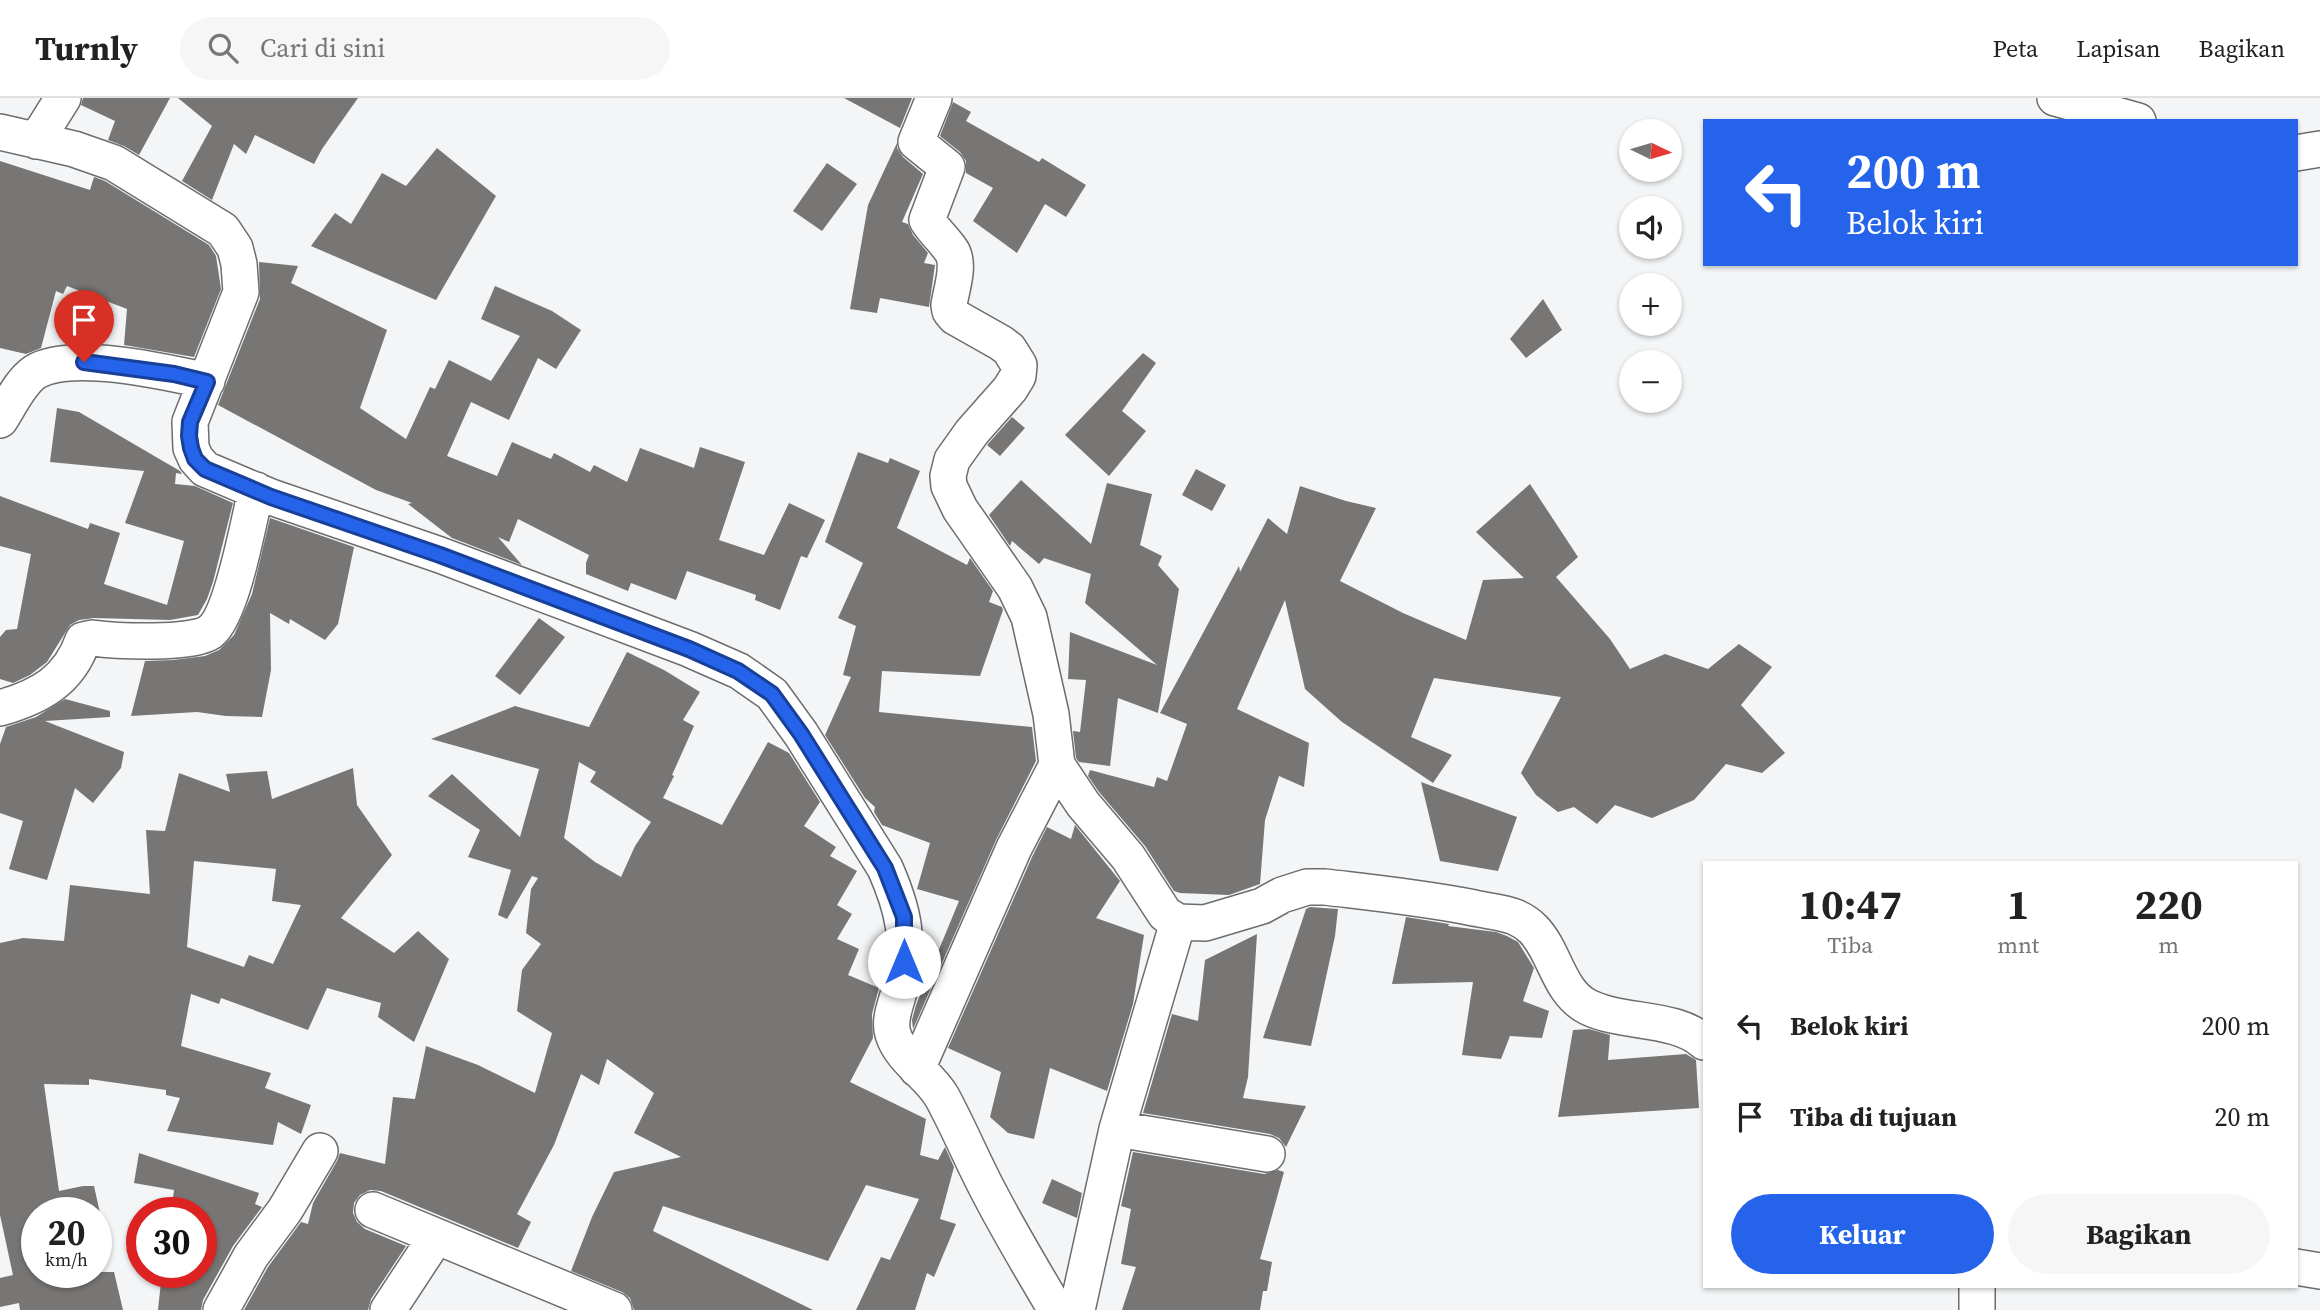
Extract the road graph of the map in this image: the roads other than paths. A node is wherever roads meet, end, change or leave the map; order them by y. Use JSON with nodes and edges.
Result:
{"nodes":[{"id":1,"x":63,"y":98,"type":"edge"},
{"id":2,"x":934,"y":98,"type":"edge"},
{"id":3,"x":2055,"y":98,"type":"edge"},
{"id":4,"x":2131,"y":119,"type":"edge"},
{"id":5,"x":0,"y":132,"type":"edge"},
{"id":6,"x":36,"y":141,"type":"junction"},
{"id":7,"x":2320,"y":149,"type":"edge"},
{"id":8,"x":2298,"y":153,"type":"edge"},
{"id":9,"x":207,"y":382,"type":"junction"},
{"id":10,"x":0,"y":420,"type":"edge"},
{"id":11,"x":256,"y":490,"type":"junction"},
{"id":12,"x":0,"y":708,"type":"edge"},
{"id":13,"x":1057,"y":765,"type":"junction"},
{"id":14,"x":1178,"y":922,"type":"junction"},
{"id":15,"x":1703,"y":1041,"type":"edge"},
{"id":16,"x":917,"y":1069,"type":"junction"},
{"id":17,"x":1117,"y":1129,"type":"junction"},
{"id":18,"x":320,"y":1151,"type":"dead end"},
{"id":19,"x":1267,"y":1154,"type":"dead end"},
{"id":20,"x":373,"y":1210,"type":"dead end"},
{"id":21,"x":436,"y":1237,"type":"junction"},
{"id":22,"x":2298,"y":1267,"type":"edge"},
{"id":23,"x":2320,"y":1271,"type":"edge"},
{"id":24,"x":1978,"y":1288,"type":"edge"},
{"id":25,"x":221,"y":1310,"type":"edge"},
{"id":26,"x":388,"y":1310,"type":"edge"},
{"id":27,"x":614,"y":1310,"type":"edge"},
{"id":28,"x":1056,"y":1310,"type":"edge"},
{"id":29,"x":1077,"y":1310,"type":"edge"},
{"id":30,"x":1977,"y":1310,"type":"edge"}],
"edges":[{"from":1,"to":6,"type":"street"},
{"from":2,"to":13,"type":"street"},
{"from":3,"to":4,"type":"street"},
{"from":5,"to":6,"type":"street"},
{"from":6,"to":9,"type":"street"},
{"from":7,"to":8,"type":"street"},
{"from":9,"to":10,"type":"street"},
{"from":9,"to":11,"type":"street"},
{"from":11,"to":12,"type":"street"},
{"from":11,"to":16,"type":"street"},
{"from":13,"to":14,"type":"street"},
{"from":13,"to":16,"type":"street"},
{"from":14,"to":15,"type":"street"},
{"from":14,"to":17,"type":"street"},
{"from":16,"to":28,"type":"street"},
{"from":17,"to":19,"type":"street"},
{"from":17,"to":29,"type":"street"},
{"from":18,"to":25,"type":"street"},
{"from":20,"to":21,"type":"street"},
{"from":21,"to":26,"type":"street"},
{"from":21,"to":27,"type":"street"},
{"from":22,"to":23,"type":"street"},
{"from":24,"to":30,"type":"street"}]}
